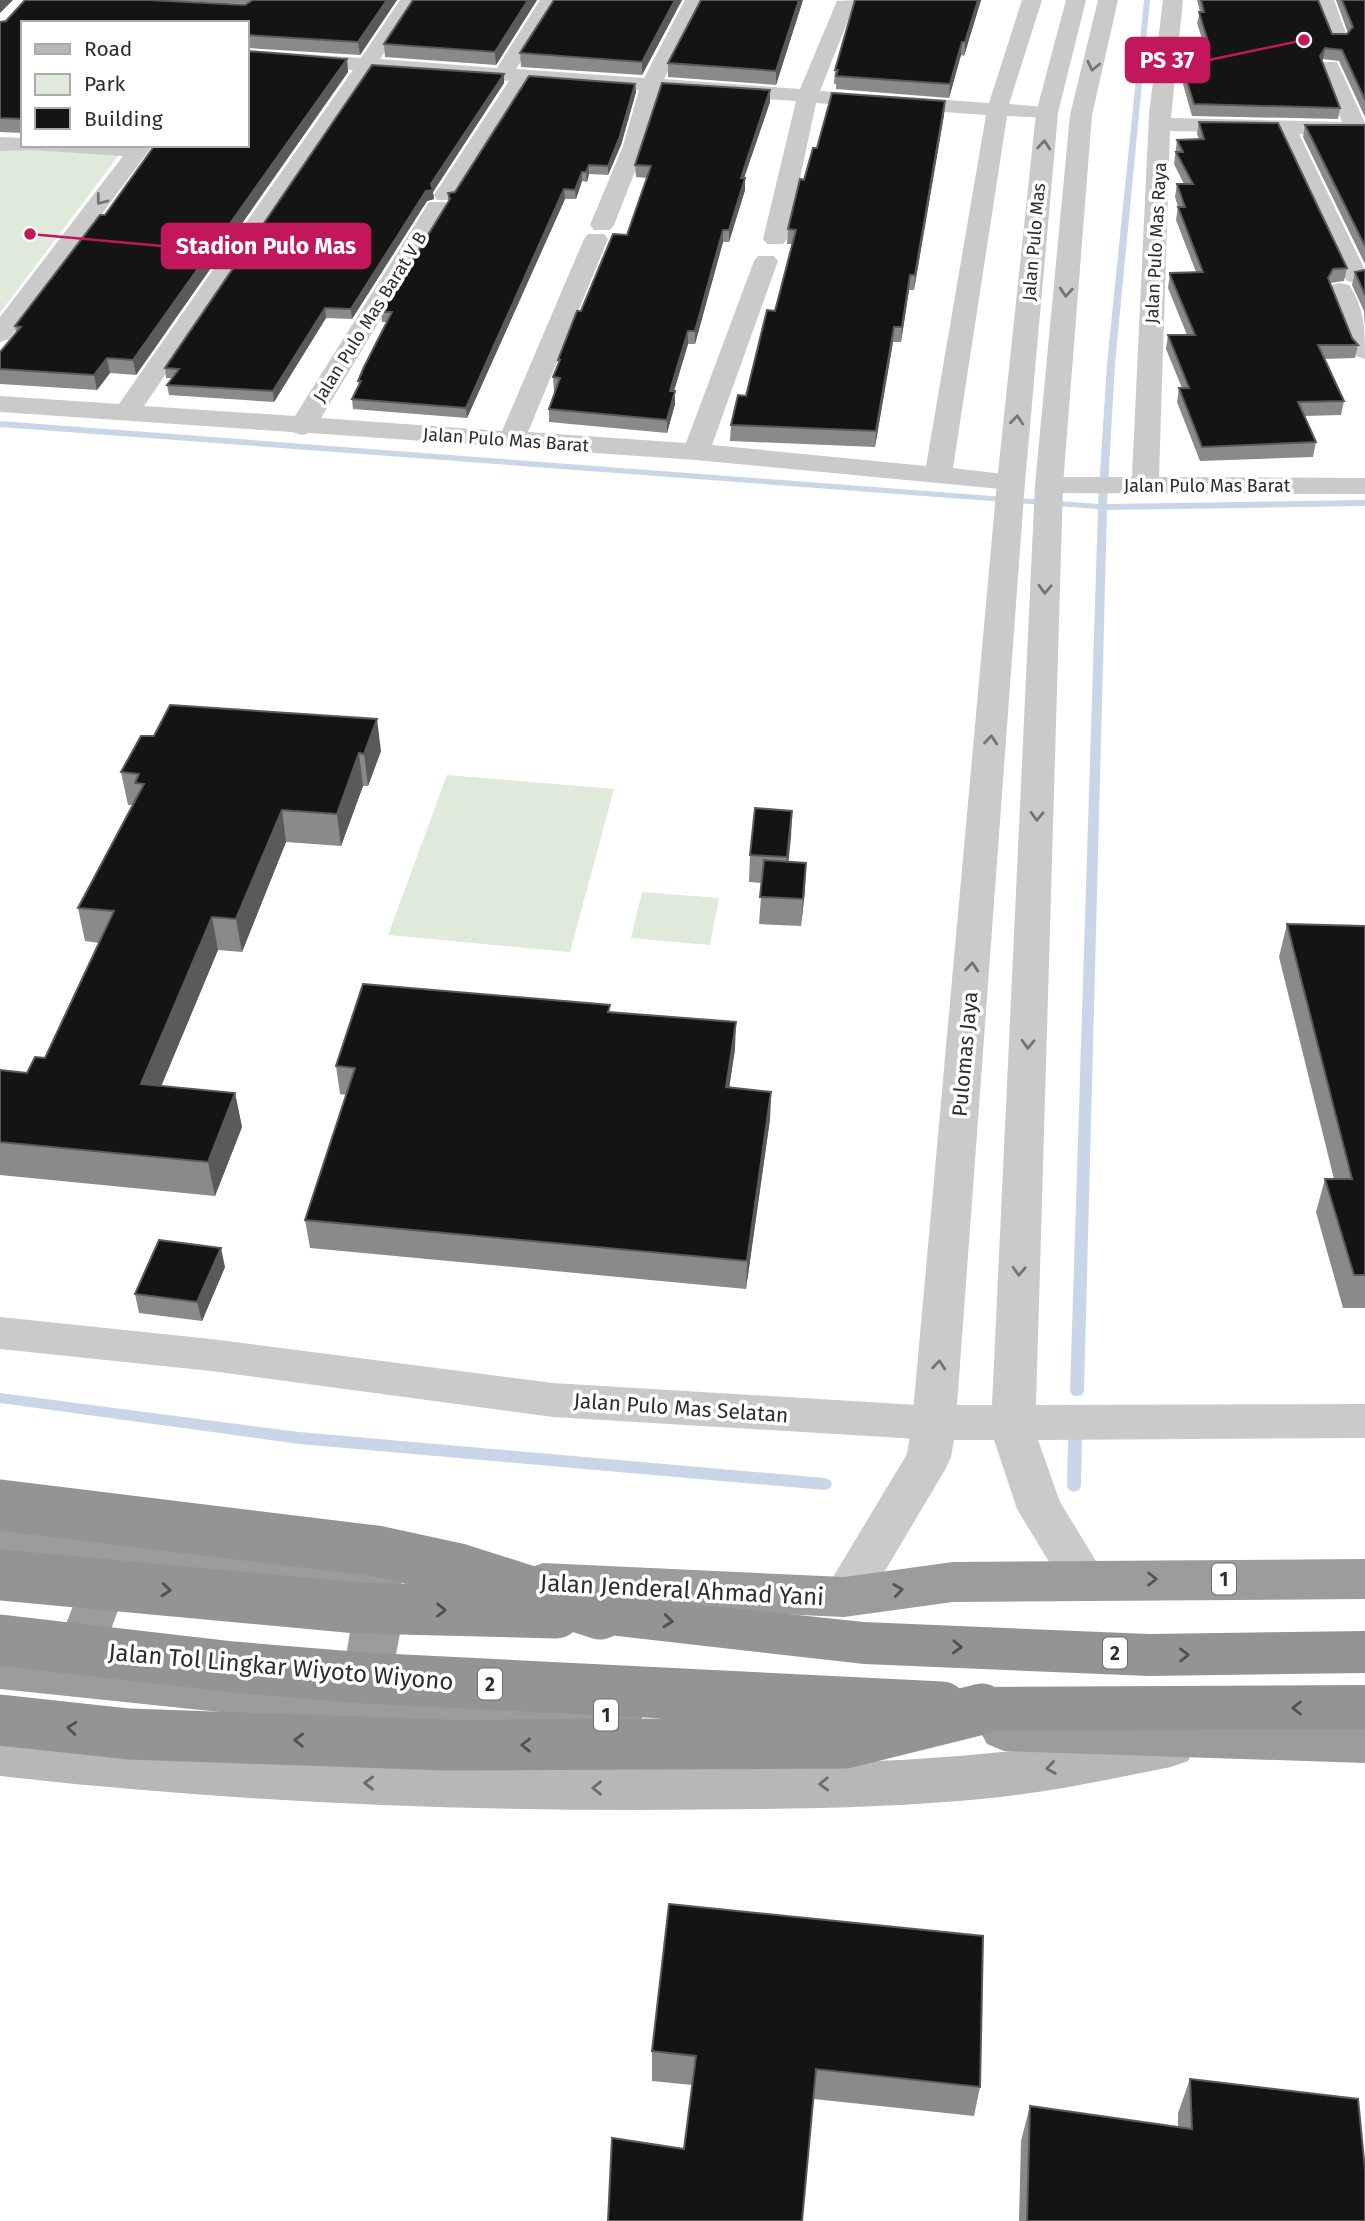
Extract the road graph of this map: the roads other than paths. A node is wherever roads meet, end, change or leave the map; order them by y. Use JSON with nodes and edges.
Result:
{"nodes":[{"id":1,"x":410,"y":0,"type":"edge"},
{"id":2,"x":550,"y":0,"type":"edge"},
{"id":3,"x":695,"y":0,"type":"edge"},
{"id":4,"x":1032,"y":0,"type":"edge"},
{"id":5,"x":1076,"y":0,"type":"edge"},
{"id":6,"x":1108,"y":0,"type":"edge"},
{"id":7,"x":1173,"y":0,"type":"edge"},
{"id":8,"x":1324,"y":0,"type":"edge"},
{"id":9,"x":847,"y":1,"type":"edge"},
{"id":10,"x":1338,"y":39,"type":"edge"},
{"id":11,"x":248,"y":56,"type":"edge"},
{"id":12,"x":365,"y":65,"type":"junction"},
{"id":13,"x":1330,"y":66,"type":"edge"},
{"id":14,"x":512,"y":75,"type":"junction"},
{"id":15,"x":651,"y":85,"type":"junction"},
{"id":16,"x":807,"y":97,"type":"junction"},
{"id":17,"x":1001,"y":110,"type":"junction"},
{"id":18,"x":1043,"y":112,"type":"junction"},
{"id":19,"x":1161,"y":124,"type":"junction"},
{"id":20,"x":1285,"y":127,"type":"junction"},
{"id":21,"x":1360,"y":129,"type":"edge"},
{"id":22,"x":0,"y":144,"type":"edge"},
{"id":23,"x":21,"y":145,"type":"edge"},
{"id":24,"x":106,"y":147,"type":"edge"},
{"id":25,"x":140,"y":148,"type":"edge"},
{"id":26,"x":0,"y":334,"type":"edge"},
{"id":27,"x":1365,"y":351,"type":"edge"},
{"id":28,"x":0,"y":404,"type":"edge"},
{"id":29,"x":127,"y":412,"type":"junction"},
{"id":30,"x":302,"y":427,"type":"junction"},
{"id":31,"x":511,"y":441,"type":"junction"},
{"id":32,"x":696,"y":452,"type":"junction"},
{"id":33,"x":950,"y":477,"type":"junction"},
{"id":34,"x":1365,"y":486,"type":"edge"},
{"id":35,"x":1135,"y":487,"type":"junction"},
{"id":36,"x":1007,"y":493,"type":"junction"},
{"id":37,"x":1052,"y":495,"type":"junction"},
{"id":38,"x":0,"y":1333,"type":"edge"},
{"id":39,"x":1365,"y":1421,"type":"edge"},
{"id":40,"x":1016,"y":1438,"type":"junction"},
{"id":41,"x":932,"y":1440,"type":"junction"},
{"id":42,"x":0,"y":1505,"type":"edge"},
{"id":43,"x":0,"y":1531,"type":"edge"},
{"id":44,"x":118,"y":1547,"type":"junction"},
{"id":45,"x":0,"y":1575,"type":"edge"},
{"id":46,"x":379,"y":1576,"type":"junction"},
{"id":47,"x":1084,"y":1579,"type":"junction"},
{"id":48,"x":1365,"y":1579,"type":"edge"},
{"id":49,"x":844,"y":1597,"type":"junction"},
{"id":50,"x":600,"y":1614,"type":"junction"},
{"id":51,"x":0,"y":1640,"type":"edge"},
{"id":52,"x":1365,"y":1652,"type":"edge"},
{"id":53,"x":0,"y":1668,"type":"edge"},
{"id":54,"x":70,"y":1676,"type":"junction"},
{"id":55,"x":363,"y":1706,"type":"junction"},
{"id":56,"x":1365,"y":1707,"type":"edge"},
{"id":57,"x":982,"y":1709,"type":"junction"},
{"id":58,"x":0,"y":1720,"type":"edge"},
{"id":59,"x":1214,"y":1737,"type":"junction"},
{"id":60,"x":1365,"y":1741,"type":"edge"},
{"id":61,"x":0,"y":1754,"type":"edge"}],
"edges":[{"from":1,"to":12,"type":"street"},
{"from":2,"to":14,"type":"street","name":"Jalan Pulo Mas Barat V B"},
{"from":3,"to":15,"type":"street"},
{"from":4,"to":17,"type":"street"},
{"from":5,"to":18,"type":"street","name":"Jalan Pulo Mas"},
{"from":6,"to":37,"type":"street","name":"Jalan Pulo Mas","one_way":true},
{"from":7,"to":19,"type":"street","name":"Jalan Pulo Mas Raya"},
{"from":8,"to":10,"type":"street"},
{"from":9,"to":16,"type":"street"},
{"from":11,"to":12,"type":"street"},
{"from":12,"to":14,"type":"street"},
{"from":12,"to":29,"type":"street"},
{"from":13,"to":21,"type":"street"},
{"from":14,"to":15,"type":"street"},
{"from":14,"to":30,"type":"street","name":"Jalan Pulo Mas Barat V B"},
{"from":15,"to":16,"type":"street"},
{"from":15,"to":31,"type":"street"},
{"from":16,"to":17,"type":"street"},
{"from":16,"to":32,"type":"street"},
{"from":17,"to":18,"type":"street"},
{"from":17,"to":33,"type":"street"},
{"from":36,"to":18,"type":"street","name":"Jalan Pulo Mas","one_way":true},
{"from":19,"to":20,"type":"street"},
{"from":19,"to":35,"type":"street","name":"Jalan Pulo Mas Raya"},
{"from":20,"to":21,"type":"street"},
{"from":20,"to":27,"type":"street"},
{"from":22,"to":23,"type":"street"},
{"from":24,"to":25,"type":"street"},
{"from":25,"to":26,"type":"street","one_way":true},
{"from":28,"to":29,"type":"street","name":"Jalan Pulo Mas Barat"},
{"from":29,"to":30,"type":"street","name":"Jalan Pulo Mas Barat"},
{"from":30,"to":31,"type":"street","name":"Jalan Pulo Mas Barat"},
{"from":31,"to":32,"type":"street","name":"Jalan Pulo Mas Barat"},
{"from":32,"to":33,"type":"street","name":"Jalan Pulo Mas Barat"},
{"from":33,"to":36,"type":"street","name":"Jalan Pulo Mas Barat"},
{"from":34,"to":35,"type":"street","name":"Jalan Pulo Mas Barat"},
{"from":35,"to":37,"type":"street","name":"Jalan Pulo Mas Barat"},
{"from":41,"to":36,"type":"street","name":"Pulomas Jaya","one_way":true},
{"from":37,"to":40,"type":"street","one_way":true},
{"from":38,"to":41,"type":"street","name":"Jalan Pulo Mas Selatan"},
{"from":39,"to":40,"type":"street","name":"Jalan Pulo Mas Selatan"},
{"from":40,"to":41,"type":"street","name":"Jalan Pulo Mas Selatan"},
{"from":40,"to":47,"type":"street"},
{"from":41,"to":49,"type":"street","name":"Pulomas Jaya"},
{"from":42,"to":50,"type":"highway","bridge":true},
{"from":43,"to":44,"type":"highway","name":"Jalan Jenderal Ahmad Yani","number":"1"},
{"from":44,"to":46,"type":"highway","name":"Jalan Jenderal Ahmad Yani","number":"1"},
{"from":44,"to":54,"type":"highway"},
{"from":45,"to":50,"type":"highway","number":"2","one_way":true,"bridge":true},
{"from":46,"to":49,"type":"highway","name":"Jalan Jenderal Ahmad Yani","number":"1"},
{"from":46,"to":55,"type":"highway"},
{"from":47,"to":48,"type":"highway","name":"Jalan Jenderal Ahmad Yani","number":"1","one_way":true},
{"from":49,"to":47,"type":"highway","name":"Jalan Jenderal Ahmad Yani","number":"1","one_way":true},
{"from":50,"to":52,"type":"highway","number":"2","one_way":true},
{"from":51,"to":57,"type":"highway","name":"Jalan Tol Lingkar Wiyoto Wiyono","number":"2","bridge":true},
{"from":53,"to":54,"type":"highway","number":"1"},
{"from":54,"to":55,"type":"highway","number":"1"},
{"from":55,"to":59,"type":"highway","number":"1"},
{"from":56,"to":57,"type":"highway","number":"2","one_way":true},
{"from":57,"to":58,"type":"highway","one_way":true,"bridge":true},
{"from":59,"to":60,"type":"highway","number":"1"},
{"from":59,"to":61,"type":"main road","number":"1","one_way":true}]}
